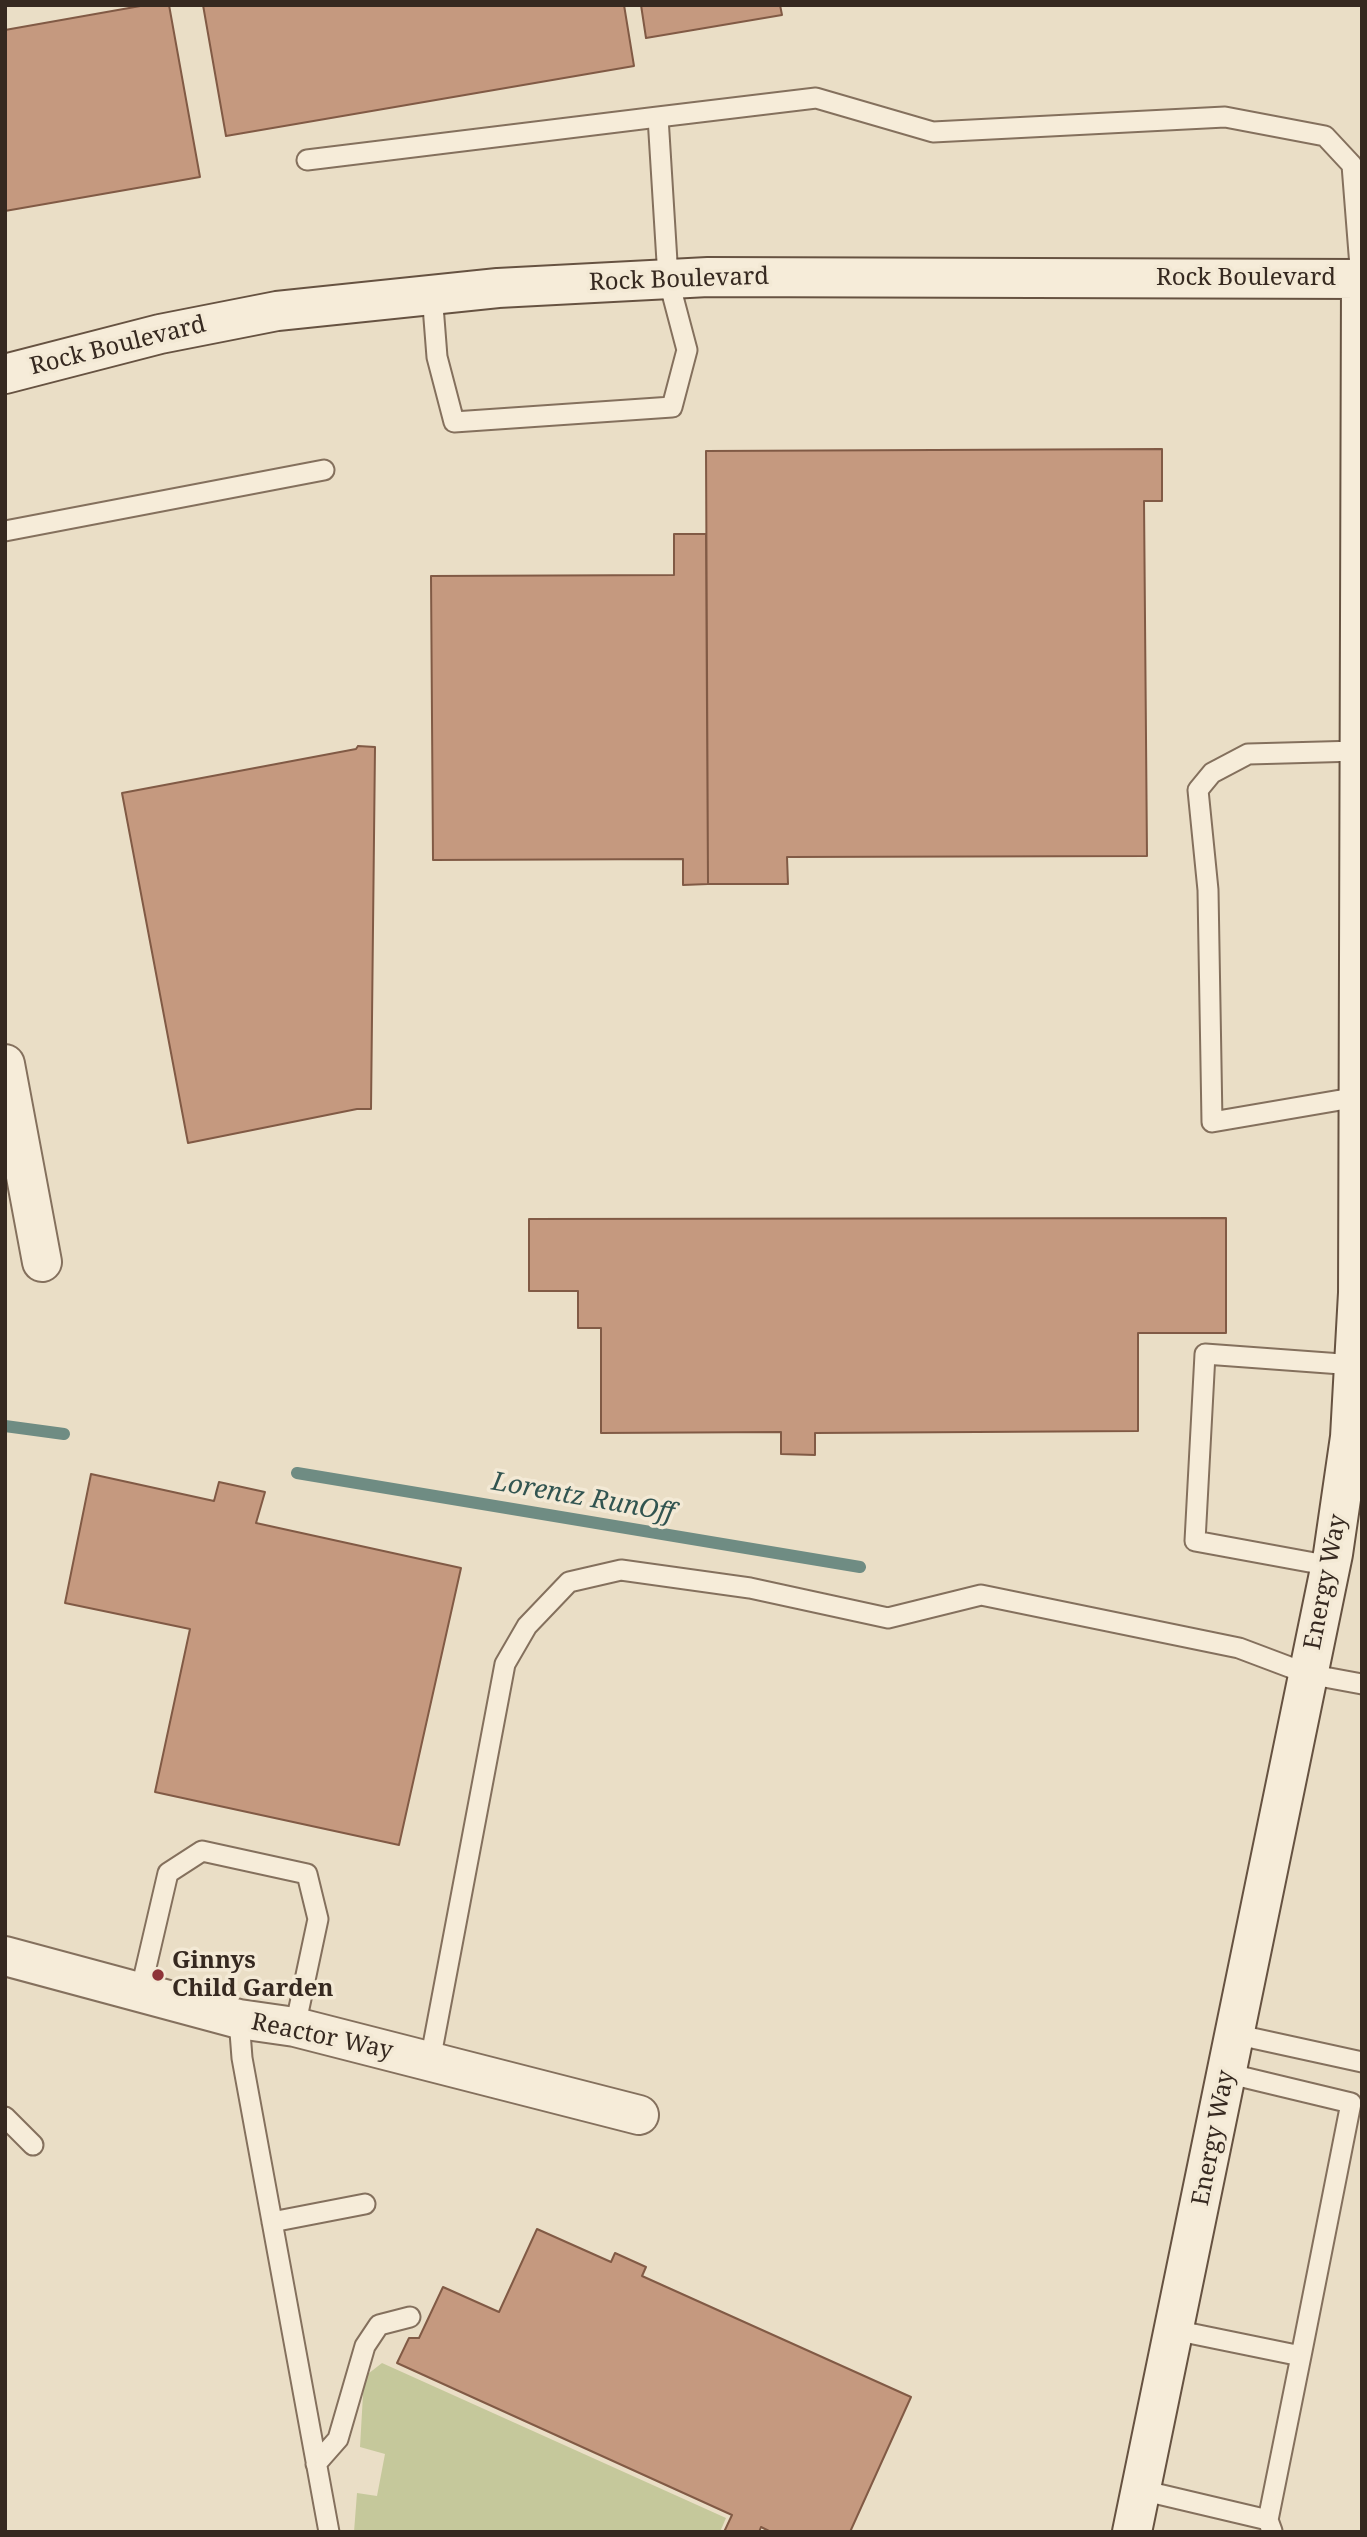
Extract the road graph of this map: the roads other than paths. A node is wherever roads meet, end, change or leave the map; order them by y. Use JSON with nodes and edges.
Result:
{"nodes":[{"id":1,"x":658,"y":117,"type":"junction"},
{"id":2,"x":307,"y":160,"type":"dead end"},
{"id":3,"x":668,"y":278,"type":"junction"},
{"id":4,"x":1361,"y":279,"type":"edge"},
{"id":5,"x":432,"y":293,"type":"junction"},
{"id":6,"x":5,"y":374,"type":"edge"},
{"id":7,"x":324,"y":470,"type":"dead end"},
{"id":8,"x":5,"y":531,"type":"edge"},
{"id":9,"x":1358,"y":751,"type":"junction"},
{"id":10,"x":5,"y":1064,"type":"edge"},
{"id":11,"x":1359,"y":1109,"type":"edge"},
{"id":12,"x":42,"y":1262,"type":"dead end"},
{"id":13,"x":1360,"y":1293,"type":"edge"},
{"id":14,"x":1354,"y":1366,"type":"junction"},
{"id":15,"x":1331,"y":1566,"type":"junction"},
{"id":16,"x":1308,"y":1674,"type":"junction"},
{"id":17,"x":1362,"y":1684,"type":"edge"},
{"id":18,"x":5,"y":1956,"type":"edge"},
{"id":19,"x":140,"y":1993,"type":"junction"},
{"id":20,"x":239,"y":2019,"type":"junction"},
{"id":21,"x":295,"y":2027,"type":"junction"},
{"id":22,"x":1234,"y":2034,"type":"junction"},
{"id":23,"x":430,"y":2061,"type":"junction"},
{"id":24,"x":1362,"y":2062,"type":"edge"},
{"id":25,"x":1226,"y":2073,"type":"junction"},
{"id":26,"x":639,"y":2115,"type":"dead end"},
{"id":27,"x":5,"y":2117,"type":"edge"},
{"id":28,"x":33,"y":2145,"type":"dead end"},
{"id":29,"x":365,"y":2204,"type":"dead end"},
{"id":30,"x":272,"y":2222,"type":"junction"},
{"id":31,"x":410,"y":2317,"type":"dead end"},
{"id":32,"x":1174,"y":2329,"type":"junction"},
{"id":33,"x":1301,"y":2356,"type":"junction"},
{"id":34,"x":316,"y":2465,"type":"junction"},
{"id":35,"x":1141,"y":2490,"type":"junction"},
{"id":36,"x":1270,"y":2526,"type":"edge"},
{"id":37,"x":329,"y":2532,"type":"edge"},
{"id":38,"x":1132,"y":2532,"type":"edge"}],
"edges":[{"from":1,"to":2,"type":"lane"},
{"from":1,"to":3,"type":"lane"},
{"from":1,"to":4,"type":"lane"},
{"from":3,"to":4,"type":"street","name":"Rock Boulevard"},
{"from":3,"to":5,"type":"street","name":"Rock Boulevard"},
{"from":3,"to":5,"type":"lane"},
{"from":4,"to":9,"type":"street","name":"Energy Way"},
{"from":5,"to":6,"type":"street","name":"Rock Boulevard"},
{"from":7,"to":8,"type":"lane"},
{"from":9,"to":11,"type":"street","name":"Energy Way"},
{"from":9,"to":11,"type":"lane"},
{"from":10,"to":12,"type":"street"},
{"from":11,"to":13,"type":"street","name":"Energy Way"},
{"from":13,"to":14,"type":"street","name":"Energy Way"},
{"from":14,"to":15,"type":"street","name":"Energy Way"},
{"from":14,"to":15,"type":"lane"},
{"from":15,"to":16,"type":"street","name":"Energy Way"},
{"from":16,"to":17,"type":"lane"},
{"from":16,"to":22,"type":"street","name":"Energy Way"},
{"from":16,"to":23,"type":"lane"},
{"from":18,"to":19,"type":"street","name":"Reactor Way"},
{"from":19,"to":20,"type":"street","name":"Reactor Way"},
{"from":19,"to":21,"type":"lane"},
{"from":20,"to":21,"type":"street","name":"Reactor Way"},
{"from":20,"to":30,"type":"lane"},
{"from":21,"to":23,"type":"street","name":"Reactor Way"},
{"from":22,"to":24,"type":"lane"},
{"from":22,"to":25,"type":"street","name":"Energy Way"},
{"from":23,"to":26,"type":"street","name":"Reactor Way"},
{"from":25,"to":32,"type":"street","name":"Energy Way"},
{"from":25,"to":33,"type":"lane"},
{"from":27,"to":28,"type":"lane"},
{"from":29,"to":30,"type":"lane"},
{"from":30,"to":34,"type":"lane"},
{"from":31,"to":34,"type":"lane"},
{"from":32,"to":33,"type":"lane"},
{"from":32,"to":35,"type":"street","name":"Energy Way"},
{"from":33,"to":36,"type":"lane"},
{"from":34,"to":37,"type":"lane"},
{"from":35,"to":36,"type":"lane"},
{"from":35,"to":38,"type":"street","name":"Energy Way"}]}
